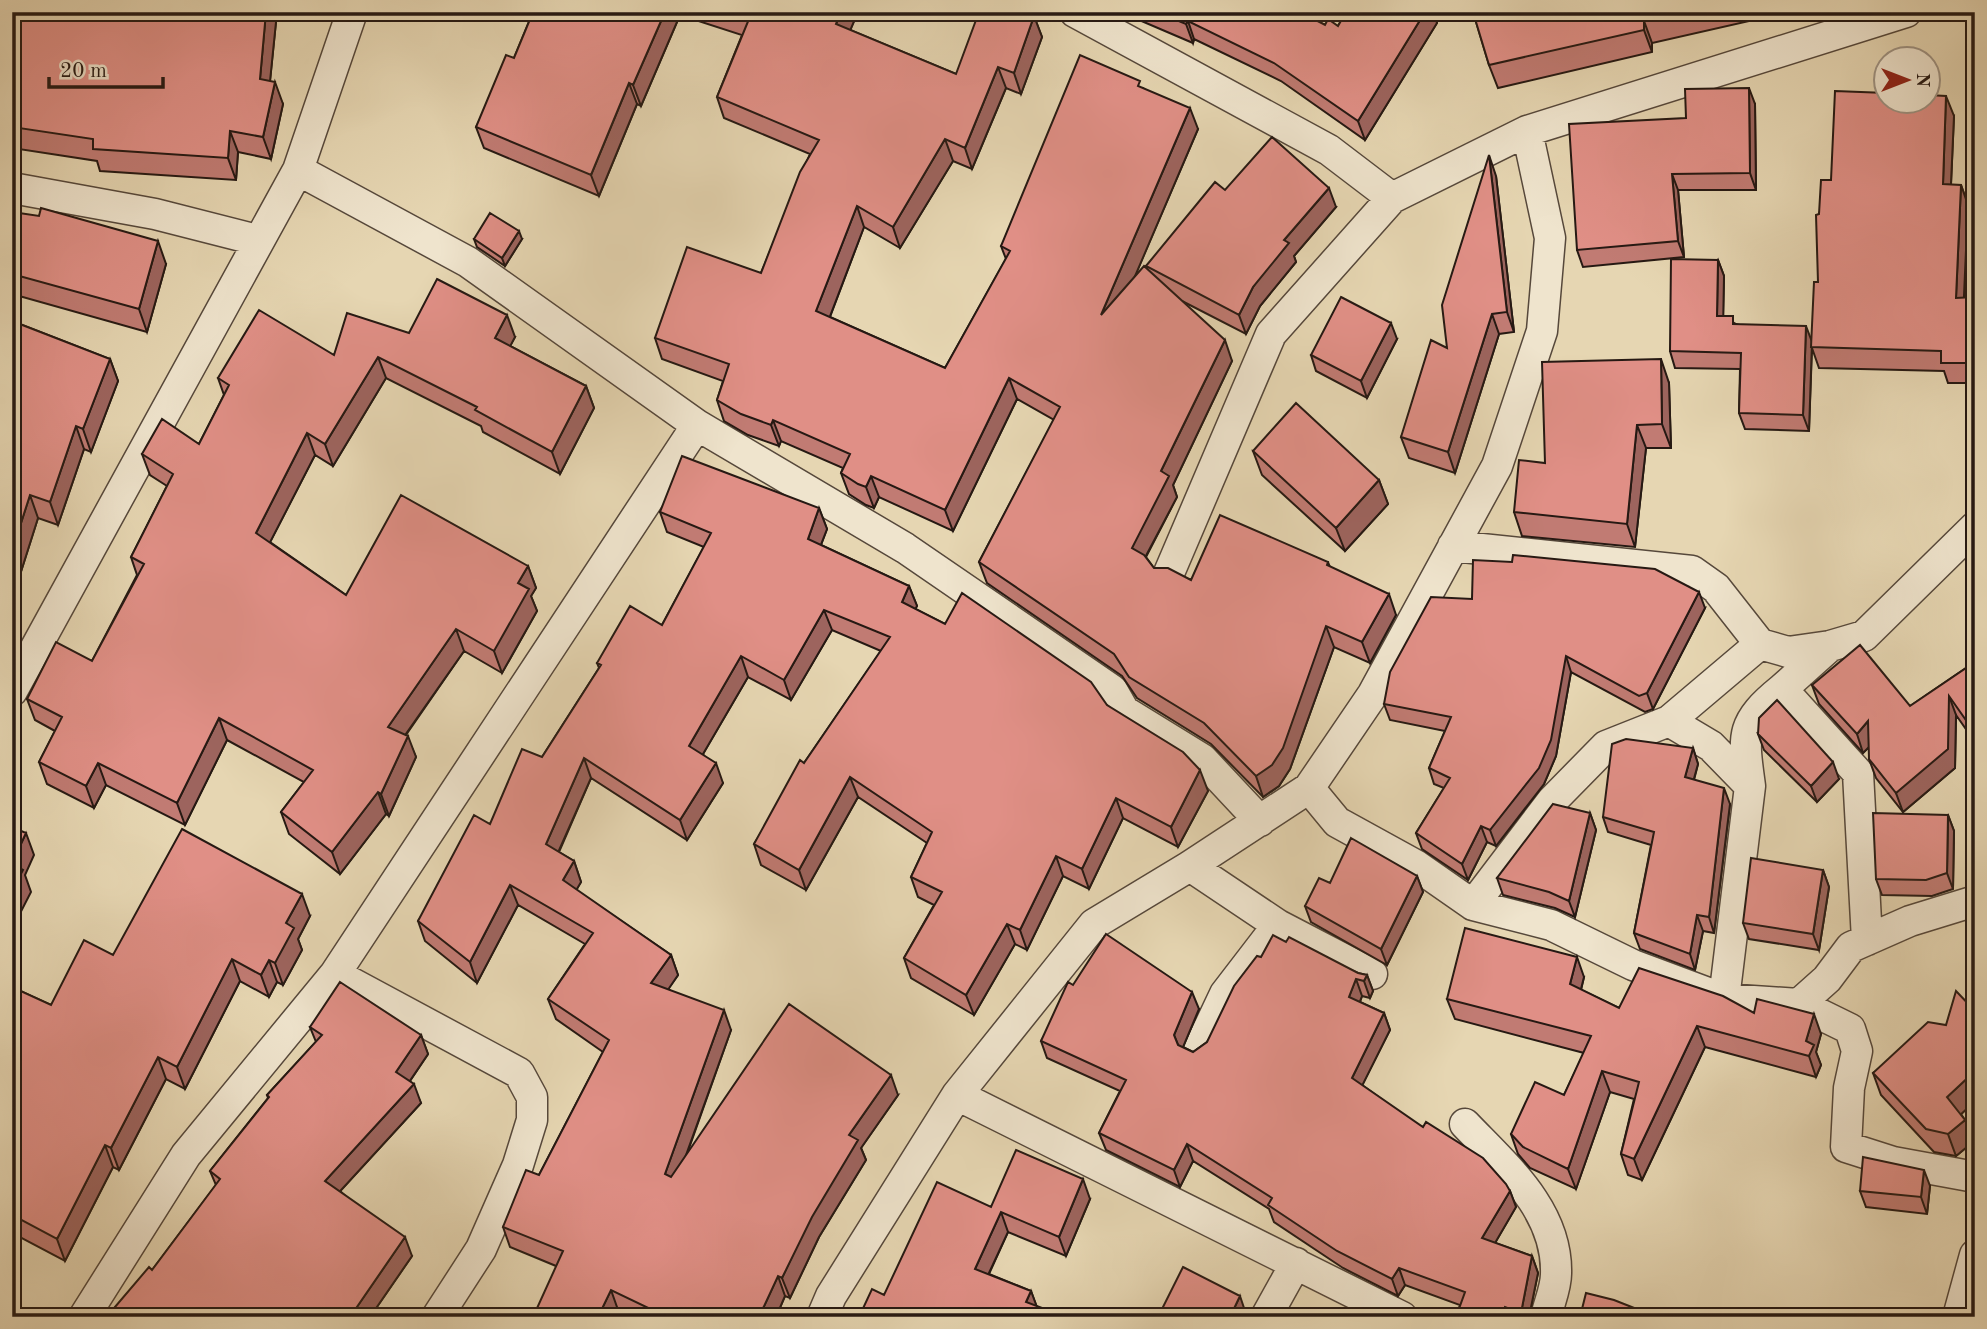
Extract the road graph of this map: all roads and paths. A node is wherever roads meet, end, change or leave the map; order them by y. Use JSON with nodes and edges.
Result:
{"nodes":[{"id":1,"x":352,"y":12,"type":"edge"},
{"id":2,"x":1075,"y":12,"type":"edge"},
{"id":3,"x":1906,"y":12,"type":"edge"},
{"id":4,"x":1527,"y":131,"type":"junction"},
{"id":5,"x":298,"y":170,"type":"junction"},
{"id":6,"x":12,"y":188,"type":"edge"},
{"id":7,"x":1392,"y":198,"type":"junction"},
{"id":8,"x":257,"y":240,"type":"junction"},
{"id":9,"x":697,"y":425,"type":"junction"},
{"id":10,"x":1975,"y":527,"type":"edge"},
{"id":11,"x":1453,"y":546,"type":"junction"},
{"id":12,"x":1169,"y":573,"type":"edge"},
{"id":13,"x":1760,"y":644,"type":"junction"},
{"id":14,"x":1830,"y":646,"type":"junction"},
{"id":15,"x":1782,"y":689,"type":"junction"},
{"id":16,"x":12,"y":691,"type":"edge"},
{"id":17,"x":1669,"y":721,"type":"junction"},
{"id":18,"x":1750,"y":786,"type":"junction"},
{"id":19,"x":1309,"y":788,"type":"junction"},
{"id":20,"x":1260,"y":821,"type":"junction"},
{"id":21,"x":1190,"y":866,"type":"junction"},
{"id":22,"x":1975,"y":901,"type":"edge"},
{"id":23,"x":1473,"y":905,"type":"junction"},
{"id":24,"x":1278,"y":925,"type":"junction"},
{"id":25,"x":1867,"y":940,"type":"junction"},
{"id":26,"x":335,"y":974,"type":"junction"},
{"id":27,"x":1372,"y":974,"type":"dead end"},
{"id":28,"x":1724,"y":999,"type":"junction"},
{"id":29,"x":1812,"y":1011,"type":"junction"},
{"id":30,"x":1198,"y":1051,"type":"edge"},
{"id":31,"x":957,"y":1095,"type":"junction"},
{"id":32,"x":1465,"y":1124,"type":"dead end"},
{"id":33,"x":1975,"y":1177,"type":"edge"},
{"id":34,"x":1975,"y":1255,"type":"edge"},
{"id":35,"x":1296,"y":1263,"type":"junction"},
{"id":36,"x":84,"y":1317,"type":"edge"},
{"id":37,"x":437,"y":1317,"type":"edge"},
{"id":38,"x":822,"y":1317,"type":"edge"},
{"id":39,"x":1266,"y":1317,"type":"edge"},
{"id":40,"x":1402,"y":1317,"type":"edge"},
{"id":41,"x":1546,"y":1317,"type":"edge"},
{"id":42,"x":1958,"y":1317,"type":"edge"}],
"edges":[{"from":1,"to":5,"type":"street"},
{"from":2,"to":7,"type":"street"},
{"from":3,"to":4,"type":"street"},
{"from":4,"to":7,"type":"street"},
{"from":4,"to":11,"type":"street"},
{"from":5,"to":8,"type":"street"},
{"from":5,"to":9,"type":"street"},
{"from":6,"to":8,"type":"street"},
{"from":7,"to":12,"type":"street"},
{"from":8,"to":16,"type":"street"},
{"from":9,"to":20,"type":"street"},
{"from":9,"to":26,"type":"street"},
{"from":10,"to":14,"type":"street"},
{"from":11,"to":13,"type":"street"},
{"from":11,"to":19,"type":"street"},
{"from":13,"to":14,"type":"street"},
{"from":13,"to":17,"type":"street"},
{"from":14,"to":15,"type":"street"},
{"from":15,"to":18,"type":"street"},
{"from":15,"to":25,"type":"street"},
{"from":17,"to":18,"type":"street"},
{"from":17,"to":23,"type":"street"},
{"from":18,"to":28,"type":"street"},
{"from":19,"to":20,"type":"street"},
{"from":19,"to":23,"type":"street"},
{"from":20,"to":21,"type":"street"},
{"from":21,"to":24,"type":"street"},
{"from":21,"to":31,"type":"street"},
{"from":22,"to":25,"type":"street"},
{"from":23,"to":28,"type":"street"},
{"from":24,"to":27,"type":"street"},
{"from":24,"to":30,"type":"street"},
{"from":25,"to":29,"type":"street"},
{"from":26,"to":36,"type":"street"},
{"from":26,"to":37,"type":"street"},
{"from":28,"to":29,"type":"street"},
{"from":29,"to":33,"type":"street"},
{"from":31,"to":35,"type":"street"},
{"from":31,"to":38,"type":"street"},
{"from":32,"to":41,"type":"street"},
{"from":34,"to":42,"type":"street"},
{"from":35,"to":39,"type":"street"},
{"from":35,"to":40,"type":"street"}]}
